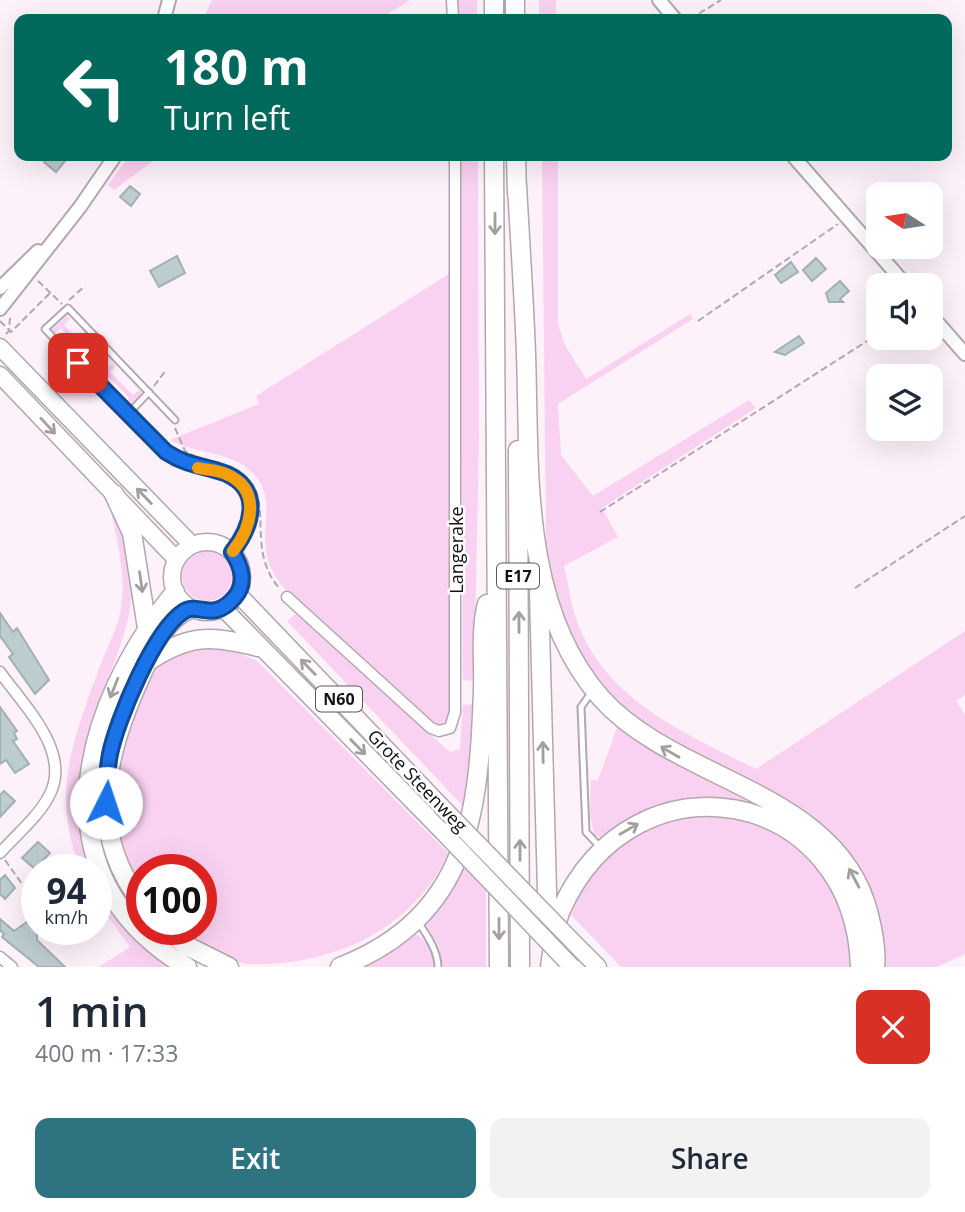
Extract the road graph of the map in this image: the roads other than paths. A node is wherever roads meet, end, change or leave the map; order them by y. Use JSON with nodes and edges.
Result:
{"nodes":[{"id":1,"x":659,"y":0,"type":"edge"},
{"id":2,"x":671,"y":14,"type":"edge"},
{"id":3,"x":111,"y":161,"type":"edge"},
{"id":4,"x":455,"y":161,"type":"edge"},
{"id":5,"x":494,"y":161,"type":"edge"},
{"id":6,"x":516,"y":161,"type":"edge"},
{"id":7,"x":797,"y":161,"type":"edge"},
{"id":8,"x":517,"y":185,"type":"junction"},
{"id":9,"x":64,"y":227,"type":"junction"},
{"id":10,"x":895,"y":273,"type":"edge"},
{"id":11,"x":6,"y":291,"type":"edge"},
{"id":12,"x":0,"y":309,"type":"edge"},
{"id":13,"x":943,"y":329,"type":"edge"},
{"id":14,"x":0,"y":347,"type":"edge"},
{"id":15,"x":965,"y":354,"type":"edge"},
{"id":16,"x":0,"y":375,"type":"edge"},
{"id":17,"x":149,"y":393,"type":"junction"},
{"id":18,"x":127,"y":415,"type":"junction"},
{"id":19,"x":176,"y":420,"type":"road end"},
{"id":20,"x":114,"y":494,"type":"junction"},
{"id":21,"x":192,"y":545,"type":"junction"},
{"id":22,"x":232,"y":552,"type":"junction"},
{"id":23,"x":538,"y":553,"type":"junction"},
{"id":24,"x":176,"y":559,"type":"junction"},
{"id":25,"x":497,"y":567,"type":"junction"},
{"id":26,"x":174,"y":592,"type":"junction"},
{"id":27,"x":238,"y":594,"type":"junction"},
{"id":28,"x":287,"y":597,"type":"road end"},
{"id":29,"x":190,"y":608,"type":"junction"},
{"id":30,"x":223,"y":608,"type":"junction"},
{"id":31,"x":146,"y":628,"type":"junction"},
{"id":32,"x":258,"y":647,"type":"junction"},
{"id":33,"x":147,"y":662,"type":"junction"},
{"id":34,"x":0,"y":672,"type":"edge"},
{"id":35,"x":593,"y":688,"type":"junction"},
{"id":36,"x":601,"y":848,"type":"junction"},
{"id":37,"x":0,"y":853,"type":"edge"},
{"id":38,"x":126,"y":877,"type":"edge"},
{"id":39,"x":416,"y":920,"type":"junction"},
{"id":40,"x":186,"y":945,"type":"edge"},
{"id":41,"x":0,"y":957,"type":"edge"},
{"id":42,"x":12,"y":967,"type":"edge"},
{"id":43,"x":187,"y":967,"type":"edge"},
{"id":44,"x":229,"y":967,"type":"edge"},
{"id":45,"x":340,"y":967,"type":"edge"},
{"id":46,"x":438,"y":967,"type":"edge"},
{"id":47,"x":499,"y":967,"type":"edge"},
{"id":48,"x":520,"y":967,"type":"edge"},
{"id":49,"x":549,"y":967,"type":"edge"},
{"id":50,"x":572,"y":967,"type":"edge"},
{"id":51,"x":597,"y":967,"type":"edge"},
{"id":52,"x":860,"y":967,"type":"edge"},
{"id":53,"x":875,"y":967,"type":"edge"}],
"edges":[{"from":1,"to":2,"type":"street"},
{"from":3,"to":9,"type":"street"},
{"from":4,"to":28,"type":"street","name":"Langerake"},
{"from":5,"to":25,"type":"highway","number":"E17","one_way":true},
{"from":6,"to":8,"type":"highway","number":"E17"},
{"from":7,"to":10,"type":"street"},
{"from":8,"to":23,"type":"highway"},
{"from":48,"to":8,"type":"highway","number":"E17","one_way":true},
{"from":9,"to":11,"type":"street"},
{"from":9,"to":11,"type":"street"},
{"from":11,"to":12,"type":"street"},
{"from":13,"to":15,"type":"street"},
{"from":21,"to":14,"type":"highway","one_way":true},
{"from":16,"to":20,"type":"highway","one_way":true},
{"from":17,"to":18,"type":"lane"},
{"from":17,"to":18,"type":"lane"},
{"from":17,"to":19,"type":"lane"},
{"from":18,"to":22,"type":"lane"},
{"from":20,"to":24,"type":"highway"},
{"from":20,"to":31,"type":"highway","one_way":true},
{"from":21,"to":22,"type":"highway"},
{"from":21,"to":24,"type":"highway"},
{"from":22,"to":27,"type":"highway"},
{"from":23,"to":35,"type":"highway"},
{"from":49,"to":23,"type":"highway","one_way":true},
{"from":24,"to":26,"type":"highway"},
{"from":25,"to":39,"type":"highway"},
{"from":25,"to":47,"type":"highway","number":"E17","one_way":true},
{"from":26,"to":29,"type":"highway"},
{"from":26,"to":31,"type":"highway"},
{"from":27,"to":30,"type":"highway"},
{"from":51,"to":27,"type":"highway","name":"Grote Steenweg","number":"N60","one_way":true,"bridge":true},
{"from":29,"to":30,"type":"highway"},
{"from":29,"to":33,"type":"highway"},
{"from":30,"to":32,"type":"highway","name":"Grote Steenweg","number":"N60"},
{"from":31,"to":43,"type":"highway","one_way":true},
{"from":32,"to":33,"type":"highway"},
{"from":32,"to":50,"type":"highway","name":"Grote Steenweg","number":"N60","one_way":true,"bridge":true},
{"from":33,"to":38,"type":"highway"},
{"from":34,"to":37,"type":"street"},
{"from":35,"to":36,"type":"lane"},
{"from":53,"to":35,"type":"highway","one_way":true},
{"from":36,"to":49,"type":"highway"},
{"from":36,"to":52,"type":"highway","one_way":true},
{"from":39,"to":45,"type":"highway"},
{"from":39,"to":46,"type":"lane"},
{"from":40,"to":44,"type":"highway"},
{"from":41,"to":42,"type":"street"}]}
